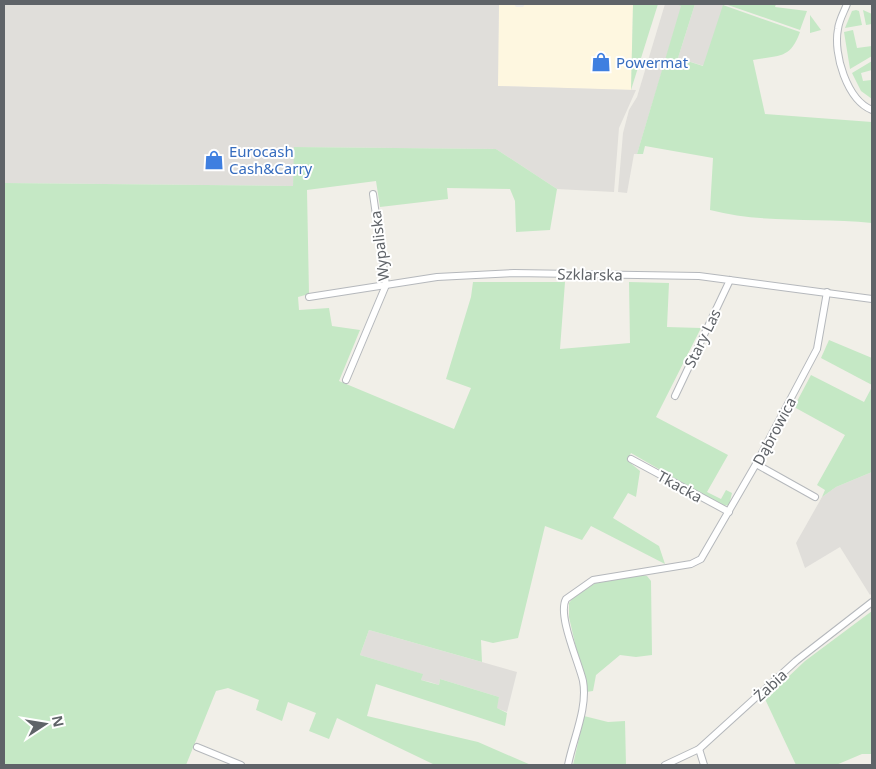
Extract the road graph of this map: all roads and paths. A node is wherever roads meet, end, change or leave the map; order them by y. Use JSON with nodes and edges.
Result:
{"nodes":[{"id":1,"x":847,"y":4,"type":"edge"},
{"id":2,"x":872,"y":110,"type":"edge"},
{"id":3,"x":373,"y":194,"type":"dead end"},
{"id":4,"x":730,"y":280,"type":"junction"},
{"id":5,"x":386,"y":285,"type":"junction"},
{"id":6,"x":827,"y":292,"type":"junction"},
{"id":7,"x":309,"y":297,"type":"dead end"},
{"id":8,"x":872,"y":299,"type":"edge"},
{"id":9,"x":346,"y":380,"type":"dead end"},
{"id":10,"x":674,"y":396,"type":"dead end"},
{"id":11,"x":631,"y":459,"type":"dead end"},
{"id":12,"x":756,"y":464,"type":"junction"},
{"id":13,"x":815,"y":497,"type":"dead end"},
{"id":14,"x":729,"y":512,"type":"junction"},
{"id":15,"x":872,"y":602,"type":"edge"},
{"id":16,"x":198,"y":747,"type":"dead end"},
{"id":17,"x":698,"y":749,"type":"junction"},
{"id":18,"x":241,"y":765,"type":"edge"},
{"id":19,"x":568,"y":765,"type":"edge"},
{"id":20,"x":665,"y":765,"type":"edge"},
{"id":21,"x":704,"y":765,"type":"edge"}],
"edges":[{"from":1,"to":2,"type":"street"},
{"from":3,"to":5,"type":"street","name":"Wypaliska"},
{"from":4,"to":5,"type":"street","name":"Szklarska"},
{"from":4,"to":6,"type":"street","name":"Szklarska"},
{"from":4,"to":10,"type":"street","name":"Stary Las"},
{"from":5,"to":7,"type":"street","name":"Szklarska"},
{"from":5,"to":9,"type":"street","name":"Wypaliska"},
{"from":6,"to":8,"type":"street","name":"Szklarska"},
{"from":6,"to":12,"type":"street","name":"Dąbrowica"},
{"from":11,"to":14,"type":"street","name":"Tkacka"},
{"from":12,"to":13,"type":"street"},
{"from":12,"to":14,"type":"street","name":"Dąbrowica"},
{"from":14,"to":19,"type":"street","name":"Dąbrowica"},
{"from":15,"to":17,"type":"street","name":"Żabia"},
{"from":16,"to":18,"type":"street"},
{"from":17,"to":20,"type":"street","name":"Żabia"},
{"from":17,"to":21,"type":"street"}]}
